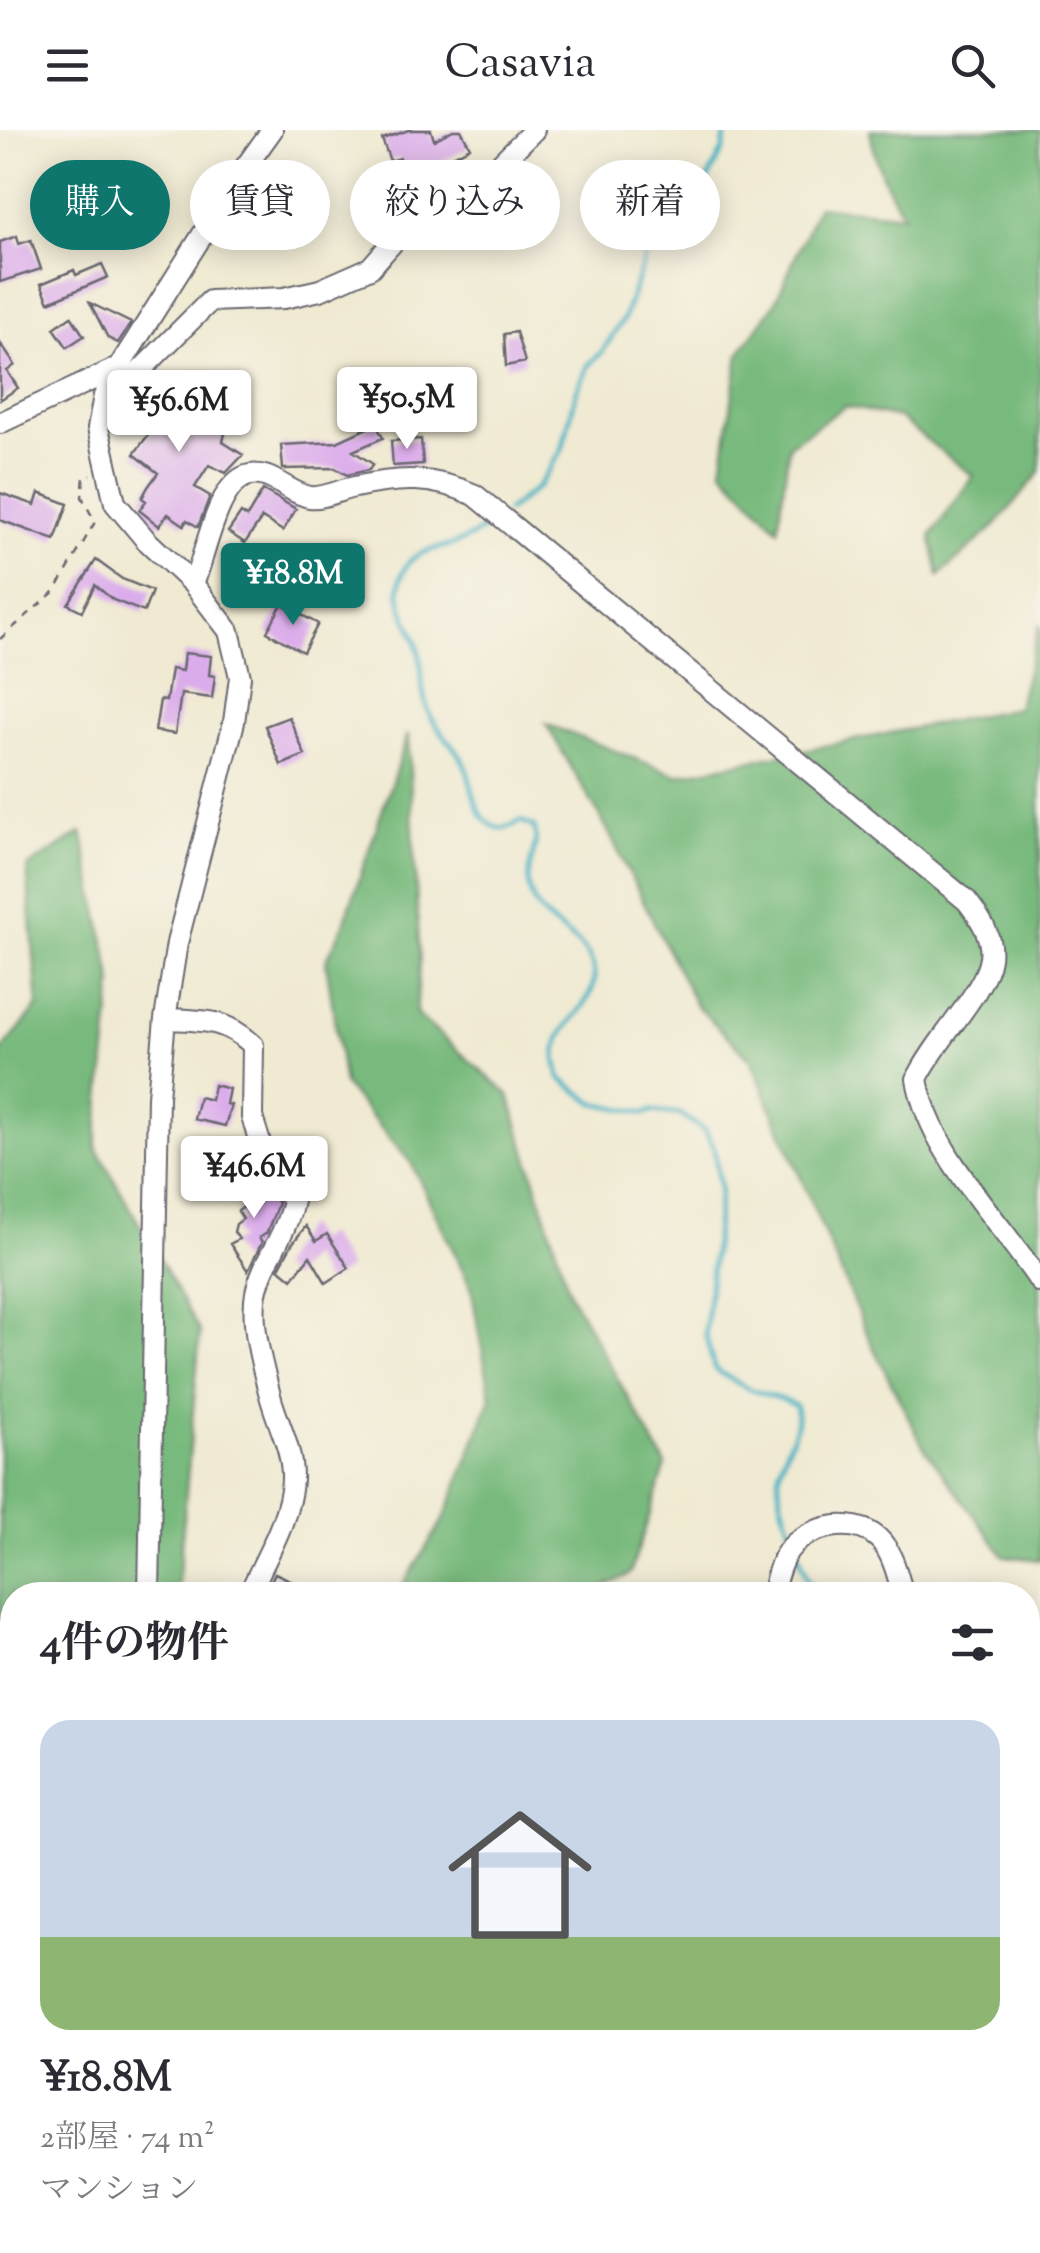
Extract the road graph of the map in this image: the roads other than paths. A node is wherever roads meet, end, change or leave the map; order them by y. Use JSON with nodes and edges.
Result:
{"nodes":[{"id":1,"x":272,"y":130,"type":"edge"},
{"id":2,"x":534,"y":130,"type":"edge"},
{"id":3,"x":119,"y":367,"type":"junction"},
{"id":4,"x":104,"y":396,"type":"junction"},
{"id":5,"x":0,"y":423,"type":"edge"},
{"id":6,"x":193,"y":584,"type":"junction"},
{"id":7,"x":164,"y":1019,"type":"junction"},
{"id":8,"x":1040,"y":1282,"type":"edge"},
{"id":9,"x":149,"y":1582,"type":"edge"},
{"id":10,"x":254,"y":1582,"type":"edge"},
{"id":11,"x":776,"y":1582,"type":"edge"},
{"id":12,"x":899,"y":1582,"type":"edge"}],
"edges":[{"from":1,"to":3,"type":"street"},
{"from":2,"to":4,"type":"street"},
{"from":3,"to":4,"type":"street"},
{"from":3,"to":5,"type":"street"},
{"from":4,"to":6,"type":"street"},
{"from":6,"to":7,"type":"street"},
{"from":6,"to":8,"type":"street"},
{"from":7,"to":9,"type":"street"},
{"from":7,"to":10,"type":"street"},
{"from":11,"to":12,"type":"street"}]}
